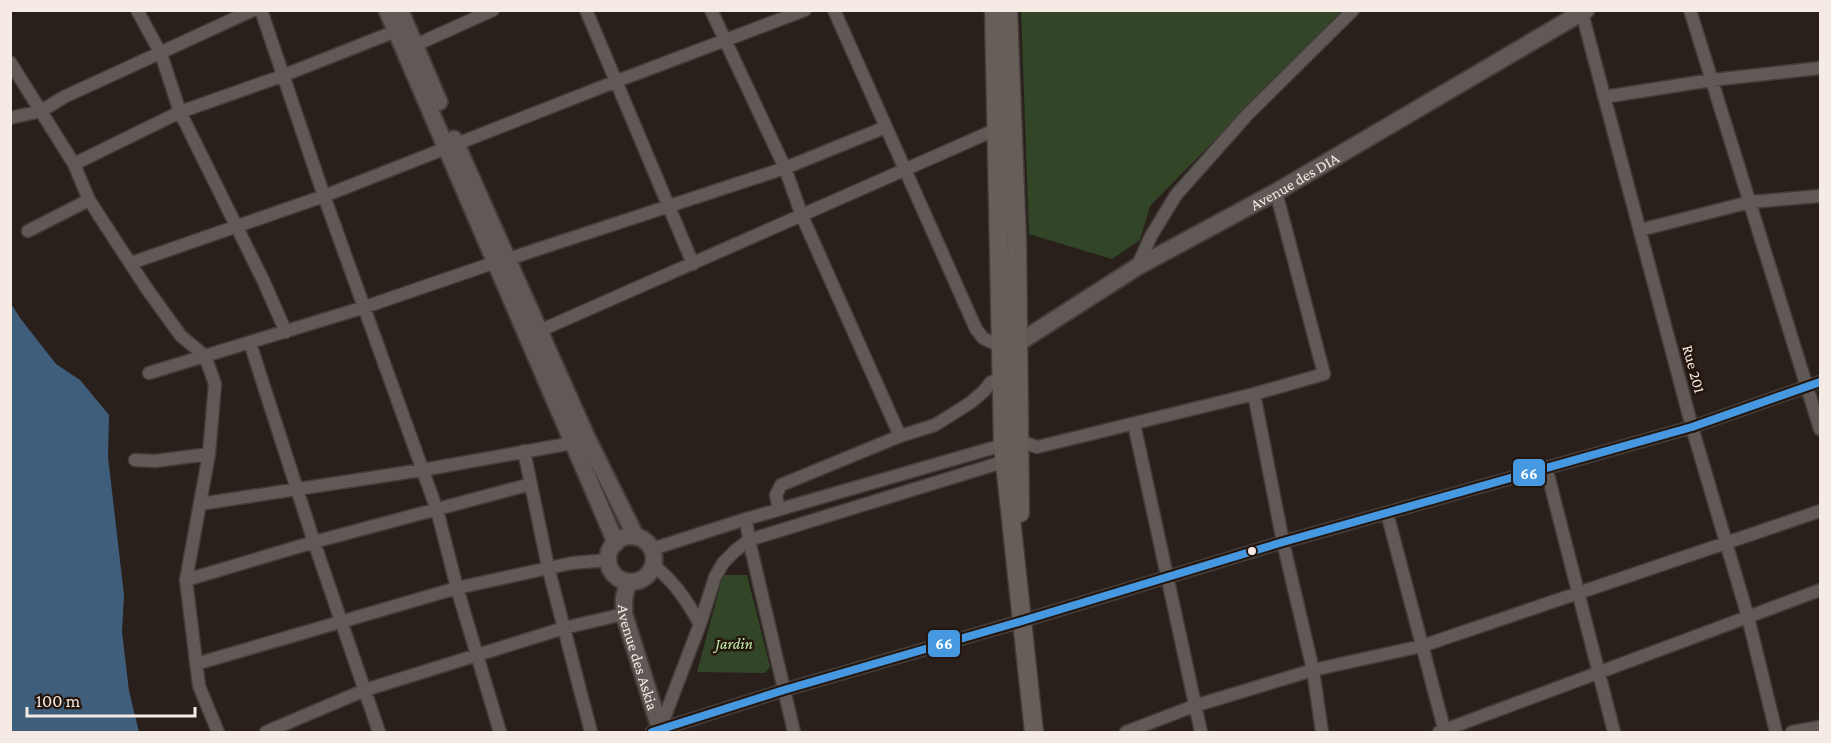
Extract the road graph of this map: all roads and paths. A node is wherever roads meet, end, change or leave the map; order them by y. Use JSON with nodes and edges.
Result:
{"nodes":[{"id":1,"x":137,"y":10,"type":"edge"},
{"id":2,"x":253,"y":10,"type":"edge"},
{"id":3,"x":261,"y":10,"type":"edge"},
{"id":4,"x":387,"y":10,"type":"edge"},
{"id":5,"x":399,"y":10,"type":"edge"},
{"id":6,"x":493,"y":10,"type":"edge"},
{"id":7,"x":586,"y":10,"type":"edge"},
{"id":8,"x":711,"y":10,"type":"edge"},
{"id":9,"x":805,"y":10,"type":"edge"},
{"id":10,"x":834,"y":10,"type":"edge"},
{"id":11,"x":994,"y":10,"type":"edge"},
{"id":12,"x":1008,"y":10,"type":"edge"},
{"id":13,"x":1353,"y":10,"type":"edge"},
{"id":14,"x":1690,"y":10,"type":"edge"},
{"id":15,"x":1584,"y":12,"type":"edge"},
{"id":16,"x":396,"y":31,"type":"junction"},
{"id":17,"x":725,"y":41,"type":"junction"},
{"id":18,"x":410,"y":48,"type":"junction"},
{"id":19,"x":161,"y":54,"type":"junction"},
{"id":20,"x":10,"y":62,"type":"edge"},
{"id":21,"x":1821,"y":68,"type":"edge"},
{"id":22,"x":282,"y":76,"type":"junction"},
{"id":23,"x":1712,"y":80,"type":"junction"},
{"id":24,"x":617,"y":81,"type":"junction"},
{"id":25,"x":1604,"y":97,"type":"junction"},
{"id":26,"x":41,"y":111,"type":"junction"},
{"id":27,"x":180,"y":112,"type":"junction"},
{"id":28,"x":10,"y":118,"type":"edge"},
{"id":29,"x":886,"y":128,"type":"junction"},
{"id":30,"x":997,"y":129,"type":"junction"},
{"id":31,"x":451,"y":145,"type":"junction"},
{"id":32,"x":74,"y":164,"type":"junction"},
{"id":33,"x":785,"y":168,"type":"junction"},
{"id":34,"x":905,"y":170,"type":"junction"},
{"id":35,"x":1276,"y":192,"type":"junction"},
{"id":36,"x":324,"y":196,"type":"junction"},
{"id":37,"x":1821,"y":196,"type":"edge"},
{"id":38,"x":89,"y":200,"type":"junction"},
{"id":39,"x":1750,"y":202,"type":"junction"},
{"id":40,"x":668,"y":206,"type":"junction"},
{"id":41,"x":802,"y":216,"type":"junction"},
{"id":42,"x":235,"y":226,"type":"junction"},
{"id":43,"x":1640,"y":230,"type":"junction"},
{"id":44,"x":28,"y":231,"type":"dead end"},
{"id":45,"x":502,"y":260,"type":"junction"},
{"id":46,"x":131,"y":263,"type":"junction"},
{"id":47,"x":693,"y":264,"type":"junction"},
{"id":48,"x":1137,"y":267,"type":"junction"},
{"id":49,"x":365,"y":306,"type":"junction"},
{"id":50,"x":539,"y":331,"type":"junction"},
{"id":51,"x":286,"y":332,"type":"junction"},
{"id":52,"x":250,"y":343,"type":"junction"},
{"id":53,"x":1010,"y":345,"type":"junction"},
{"id":54,"x":205,"y":357,"type":"junction"},
{"id":55,"x":149,"y":373,"type":"dead end"},
{"id":56,"x":1002,"y":379,"type":"junction"},
{"id":57,"x":1821,"y":382,"type":"edge"},
{"id":58,"x":1807,"y":386,"type":"junction"},
{"id":59,"x":1254,"y":394,"type":"junction"},
{"id":60,"x":1134,"y":424,"type":"junction"},
{"id":61,"x":1692,"y":427,"type":"junction"},
{"id":62,"x":1821,"y":429,"type":"edge"},
{"id":63,"x":900,"y":436,"type":"junction"},
{"id":64,"x":573,"y":444,"type":"junction"},
{"id":65,"x":524,"y":451,"type":"junction"},
{"id":66,"x":1012,"y":451,"type":"junction"},
{"id":67,"x":209,"y":454,"type":"junction"},
{"id":68,"x":135,"y":460,"type":"dead end"},
{"id":69,"x":1546,"y":467,"type":"junction"},
{"id":70,"x":422,"y":470,"type":"junction"},
{"id":71,"x":531,"y":484,"type":"junction"},
{"id":72,"x":297,"y":490,"type":"junction"},
{"id":73,"x":200,"y":504,"type":"junction"},
{"id":74,"x":779,"y":509,"type":"junction"},
{"id":75,"x":438,"y":510,"type":"junction"},
{"id":76,"x":1821,"y":511,"type":"edge"},
{"id":77,"x":1387,"y":513,"type":"junction"},
{"id":78,"x":746,"y":519,"type":"junction"},
{"id":79,"x":636,"y":537,"type":"junction"},
{"id":80,"x":749,"y":540,"type":"junction"},
{"id":81,"x":314,"y":542,"type":"junction"},
{"id":82,"x":1283,"y":542,"type":"junction"},
{"id":83,"x":1727,"y":542,"type":"junction"},
{"id":84,"x":616,"y":543,"type":"junction"},
{"id":85,"x":653,"y":557,"type":"junction"},
{"id":86,"x":609,"y":560,"type":"junction"},
{"id":87,"x":548,"y":567,"type":"junction"},
{"id":88,"x":1168,"y":577,"type":"junction"},
{"id":89,"x":186,"y":580,"type":"junction"},
{"id":90,"x":628,"y":582,"type":"junction"},
{"id":91,"x":457,"y":588,"type":"junction"},
{"id":92,"x":1821,"y":590,"type":"edge"},
{"id":93,"x":1579,"y":593,"type":"junction"},
{"id":94,"x":624,"y":614,"type":"junction"},
{"id":95,"x":1748,"y":618,"type":"junction"},
{"id":96,"x":1023,"y":621,"type":"junction"},
{"id":97,"x":341,"y":622,"type":"junction"},
{"id":98,"x":700,"y":624,"type":"junction"},
{"id":99,"x":564,"y":628,"type":"junction"},
{"id":100,"x":1422,"y":646,"type":"junction"},
{"id":101,"x":477,"y":654,"type":"junction"},
{"id":102,"x":196,"y":664,"type":"junction"},
{"id":103,"x":1312,"y":670,"type":"junction"},
{"id":104,"x":1600,"y":673,"type":"junction"},
{"id":105,"x":365,"y":690,"type":"junction"},
{"id":106,"x":784,"y":690,"type":"junction"},
{"id":107,"x":1194,"y":706,"type":"junction"},
{"id":108,"x":1821,"y":727,"type":"edge"},
{"id":109,"x":657,"y":731,"type":"edge"},
{"id":110,"x":218,"y":732,"type":"edge"},
{"id":111,"x":266,"y":732,"type":"edge"},
{"id":112,"x":379,"y":732,"type":"edge"},
{"id":113,"x":500,"y":732,"type":"edge"},
{"id":114,"x":591,"y":732,"type":"edge"},
{"id":115,"x":794,"y":732,"type":"edge"},
{"id":116,"x":1034,"y":732,"type":"edge"},
{"id":117,"x":1126,"y":732,"type":"edge"},
{"id":118,"x":1201,"y":732,"type":"edge"},
{"id":119,"x":1322,"y":732,"type":"edge"},
{"id":120,"x":1443,"y":732,"type":"edge"},
{"id":121,"x":1614,"y":732,"type":"edge"},
{"id":122,"x":1776,"y":732,"type":"edge"},
{"id":123,"x":1791,"y":732,"type":"edge"}],
"edges":[{"from":1,"to":19,"type":"street"},
{"from":2,"to":19,"type":"street"},
{"from":3,"to":22,"type":"street"},
{"from":4,"to":16,"type":"street"},
{"from":5,"to":18,"type":"street"},
{"from":6,"to":18,"type":"street"},
{"from":7,"to":24,"type":"street"},
{"from":8,"to":17,"type":"street"},
{"from":9,"to":17,"type":"street"},
{"from":10,"to":29,"type":"street"},
{"from":11,"to":30,"type":"main road"},
{"from":12,"to":53,"type":"main road"},
{"from":13,"to":48,"type":"street"},
{"from":14,"to":23,"type":"street"},
{"from":15,"to":25,"type":"street","name":"Rue 201"},
{"from":15,"to":35,"type":"street","name":"Avenue des DIA"},
{"from":16,"to":18,"type":"street"},
{"from":16,"to":22,"type":"street"},
{"from":17,"to":24,"type":"street"},
{"from":17,"to":33,"type":"street"},
{"from":18,"to":31,"type":"street"},
{"from":19,"to":26,"type":"street"},
{"from":19,"to":27,"type":"street"},
{"from":20,"to":26,"type":"street"},
{"from":21,"to":23,"type":"street"},
{"from":22,"to":27,"type":"street"},
{"from":22,"to":36,"type":"street"},
{"from":23,"to":25,"type":"street"},
{"from":23,"to":39,"type":"street"},
{"from":24,"to":31,"type":"street"},
{"from":24,"to":40,"type":"street"},
{"from":25,"to":43,"type":"street","name":"Rue 201"},
{"from":26,"to":28,"type":"street"},
{"from":26,"to":32,"type":"street"},
{"from":27,"to":32,"type":"street"},
{"from":27,"to":42,"type":"street"},
{"from":29,"to":33,"type":"street"},
{"from":29,"to":34,"type":"street"},
{"from":30,"to":34,"type":"street"},
{"from":30,"to":53,"type":"main road"},
{"from":31,"to":36,"type":"street"},
{"from":31,"to":45,"type":"street"},
{"from":32,"to":38,"type":"street"},
{"from":33,"to":40,"type":"street"},
{"from":33,"to":41,"type":"street"},
{"from":34,"to":41,"type":"street"},
{"from":34,"to":53,"type":"street"},
{"from":35,"to":48,"type":"street","name":"Avenue des DIA"},
{"from":35,"to":59,"type":"street"},
{"from":36,"to":42,"type":"street"},
{"from":36,"to":49,"type":"street"},
{"from":37,"to":39,"type":"street"},
{"from":38,"to":44,"type":"street"},
{"from":38,"to":46,"type":"street"},
{"from":39,"to":43,"type":"street"},
{"from":39,"to":58,"type":"street"},
{"from":40,"to":45,"type":"street"},
{"from":40,"to":47,"type":"street"},
{"from":41,"to":47,"type":"street"},
{"from":41,"to":63,"type":"street"},
{"from":42,"to":46,"type":"street"},
{"from":42,"to":51,"type":"street"},
{"from":43,"to":61,"type":"street","name":"Rue 201"},
{"from":45,"to":49,"type":"street"},
{"from":45,"to":50,"type":"street"},
{"from":45,"to":64,"type":"street"},
{"from":46,"to":54,"type":"street"},
{"from":47,"to":50,"type":"street"},
{"from":48,"to":53,"type":"street","name":"Avenue des DIA"},
{"from":49,"to":51,"type":"street"},
{"from":49,"to":70,"type":"street"},
{"from":50,"to":79,"type":"street"},
{"from":51,"to":52,"type":"street"},
{"from":52,"to":54,"type":"street"},
{"from":52,"to":72,"type":"street"},
{"from":53,"to":56,"type":"main road"},
{"from":53,"to":66,"type":"main road"},
{"from":54,"to":55,"type":"street"},
{"from":54,"to":67,"type":"street"},
{"from":56,"to":63,"type":"street"},
{"from":56,"to":66,"type":"main road"},
{"from":57,"to":58,"type":"street"},
{"from":58,"to":61,"type":"street"},
{"from":58,"to":62,"type":"street"},
{"from":59,"to":60,"type":"street"},
{"from":59,"to":82,"type":"street"},
{"from":60,"to":66,"type":"street"},
{"from":60,"to":88,"type":"street"},
{"from":61,"to":69,"type":"street"},
{"from":61,"to":83,"type":"street","name":"Rue 201"},
{"from":63,"to":74,"type":"street"},
{"from":64,"to":65,"type":"street"},
{"from":64,"to":84,"type":"street"},
{"from":65,"to":70,"type":"street"},
{"from":65,"to":71,"type":"street"},
{"from":66,"to":74,"type":"street"},
{"from":66,"to":80,"type":"street"},
{"from":66,"to":96,"type":"main road"},
{"from":67,"to":68,"type":"street"},
{"from":67,"to":73,"type":"street"},
{"from":69,"to":77,"type":"street"},
{"from":69,"to":93,"type":"street"},
{"from":70,"to":72,"type":"street"},
{"from":70,"to":75,"type":"street"},
{"from":71,"to":75,"type":"street"},
{"from":71,"to":87,"type":"street"},
{"from":72,"to":73,"type":"street"},
{"from":72,"to":81,"type":"street"},
{"from":73,"to":89,"type":"street"},
{"from":74,"to":78,"type":"street"},
{"from":75,"to":81,"type":"street"},
{"from":75,"to":91,"type":"street"},
{"from":76,"to":83,"type":"street"},
{"from":77,"to":82,"type":"street"},
{"from":77,"to":100,"type":"street"},
{"from":78,"to":80,"type":"street"},
{"from":78,"to":85,"type":"street"},
{"from":79,"to":84,"type":"street"},
{"from":79,"to":85,"type":"street"},
{"from":80,"to":98,"type":"street"},
{"from":80,"to":106,"type":"street"},
{"from":81,"to":89,"type":"street"},
{"from":81,"to":97,"type":"street"},
{"from":82,"to":88,"type":"street"},
{"from":82,"to":103,"type":"street"},
{"from":83,"to":93,"type":"street"},
{"from":83,"to":95,"type":"street","name":"Rue 201"},
{"from":84,"to":86,"type":"street"},
{"from":85,"to":90,"type":"street"},
{"from":85,"to":98,"type":"street"},
{"from":86,"to":87,"type":"street"},
{"from":86,"to":90,"type":"street"},
{"from":87,"to":91,"type":"street"},
{"from":87,"to":99,"type":"street"},
{"from":88,"to":96,"type":"street"},
{"from":88,"to":107,"type":"street"},
{"from":89,"to":102,"type":"street"},
{"from":90,"to":94,"type":"street","name":"Avenue des Askia"},
{"from":91,"to":97,"type":"street"},
{"from":91,"to":101,"type":"street"},
{"from":92,"to":95,"type":"street"},
{"from":93,"to":100,"type":"street"},
{"from":93,"to":104,"type":"street"},
{"from":94,"to":99,"type":"street"},
{"from":94,"to":109,"type":"street","name":"Avenue des Askia"},
{"from":95,"to":104,"type":"street"},
{"from":95,"to":122,"type":"street","name":"Rue 201"},
{"from":96,"to":106,"type":"street"},
{"from":96,"to":116,"type":"main road"},
{"from":97,"to":102,"type":"street"},
{"from":97,"to":105,"type":"street"},
{"from":98,"to":109,"type":"street"},
{"from":99,"to":101,"type":"street"},
{"from":99,"to":114,"type":"street"},
{"from":100,"to":103,"type":"street"},
{"from":100,"to":120,"type":"street"},
{"from":101,"to":105,"type":"street"},
{"from":101,"to":113,"type":"street"},
{"from":102,"to":110,"type":"street"},
{"from":103,"to":107,"type":"street"},
{"from":103,"to":119,"type":"street"},
{"from":104,"to":120,"type":"street"},
{"from":104,"to":121,"type":"street"},
{"from":105,"to":111,"type":"street"},
{"from":105,"to":112,"type":"street"},
{"from":106,"to":109,"type":"street"},
{"from":106,"to":115,"type":"street"},
{"from":107,"to":117,"type":"street"},
{"from":107,"to":118,"type":"street"},
{"from":108,"to":123,"type":"street"}]}
